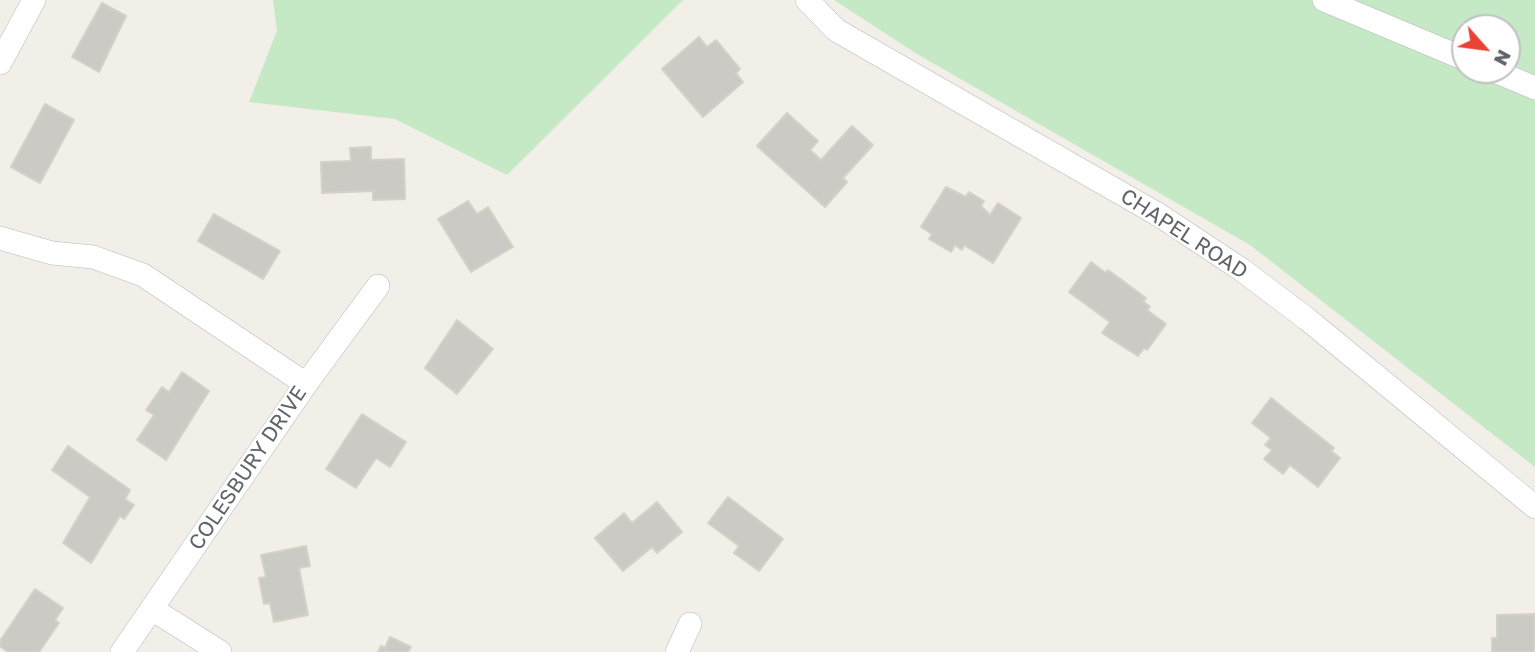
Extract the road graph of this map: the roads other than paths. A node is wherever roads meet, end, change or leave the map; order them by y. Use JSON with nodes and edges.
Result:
{"nodes":[{"id":1,"x":34,"y":0,"type":"edge"},
{"id":2,"x":807,"y":0,"type":"edge"},
{"id":3,"x":1324,"y":0,"type":"edge"},
{"id":4,"x":1451,"y":53,"type":"edge"},
{"id":5,"x":0,"y":63,"type":"edge"},
{"id":6,"x":0,"y":238,"type":"edge"},
{"id":7,"x":378,"y":286,"type":"dead end"},
{"id":8,"x":306,"y":384,"type":"junction"},
{"id":9,"x":1535,"y":507,"type":"edge"},
{"id":10,"x":152,"y":609,"type":"junction"},
{"id":11,"x":690,"y":624,"type":"dead end"},
{"id":12,"x":122,"y":652,"type":"edge"},
{"id":13,"x":220,"y":652,"type":"edge"},
{"id":14,"x":677,"y":652,"type":"edge"}],
"edges":[{"from":1,"to":5,"type":"street"},
{"from":2,"to":9,"type":"street","name":"CHAPEL ROAD"},
{"from":3,"to":4,"type":"street"},
{"from":6,"to":8,"type":"street"},
{"from":7,"to":8,"type":"street","name":"COLESBURY DRIVE"},
{"from":8,"to":10,"type":"street","name":"COLESBURY DRIVE"},
{"from":10,"to":12,"type":"street","name":"COLESBURY DRIVE"},
{"from":10,"to":13,"type":"street"},
{"from":11,"to":14,"type":"street"}]}
